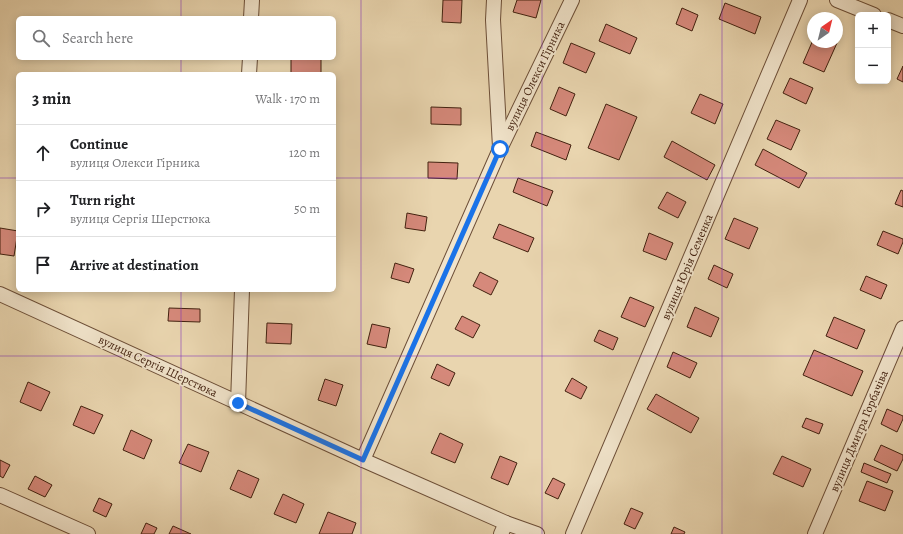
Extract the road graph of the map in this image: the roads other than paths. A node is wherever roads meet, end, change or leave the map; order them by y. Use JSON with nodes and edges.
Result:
{"nodes":[{"id":1,"x":252,"y":0,"type":"edge"},
{"id":2,"x":494,"y":0,"type":"edge"},
{"id":3,"x":572,"y":0,"type":"edge"},
{"id":4,"x":800,"y":0,"type":"edge"},
{"id":5,"x":837,"y":0,"type":"edge"},
{"id":6,"x":867,"y":12,"type":"edge"},
{"id":7,"x":251,"y":16,"type":"edge"},
{"id":8,"x":891,"y":21,"type":"edge"},
{"id":9,"x":903,"y":26,"type":"edge"},
{"id":10,"x":250,"y":60,"type":"edge"},
{"id":11,"x":250,"y":72,"type":"edge"},
{"id":12,"x":500,"y":149,"type":"junction"},
{"id":13,"x":242,"y":292,"type":"edge"},
{"id":14,"x":0,"y":294,"type":"edge"},
{"id":15,"x":903,"y":328,"type":"edge"},
{"id":16,"x":238,"y":403,"type":"junction"},
{"id":17,"x":363,"y":460,"type":"junction"},
{"id":18,"x":0,"y":495,"type":"edge"},
{"id":19,"x":504,"y":528,"type":"edge"},
{"id":20,"x":88,"y":534,"type":"edge"},
{"id":21,"x":537,"y":534,"type":"edge"},
{"id":22,"x":573,"y":534,"type":"edge"},
{"id":23,"x":815,"y":534,"type":"edge"}],
"edges":[{"from":1,"to":7,"type":"street"},
{"from":2,"to":12,"type":"street"},
{"from":3,"to":12,"type":"street","name":"вулиця Олекси Гірника"},
{"from":4,"to":22,"type":"street","name":"вулиця Юрія Семенка"},
{"from":5,"to":6,"type":"street"},
{"from":8,"to":9,"type":"street"},
{"from":10,"to":11,"type":"street"},
{"from":12,"to":17,"type":"street","name":"вулиця Олекси Гірника"},
{"from":13,"to":16,"type":"street"},
{"from":14,"to":16,"type":"street","name":"вулиця Сергія Шерстюка"},
{"from":15,"to":23,"type":"street","name":"вулиця Дмитра Горбачіва"},
{"from":16,"to":17,"type":"street","name":"вулиця Сергія Шерстюка"},
{"from":17,"to":19,"type":"street","name":"вулиця Сергія Шерстюка"},
{"from":18,"to":20,"type":"street"},
{"from":19,"to":21,"type":"street","name":"вулиця Сергія Шерстюка"}]}
